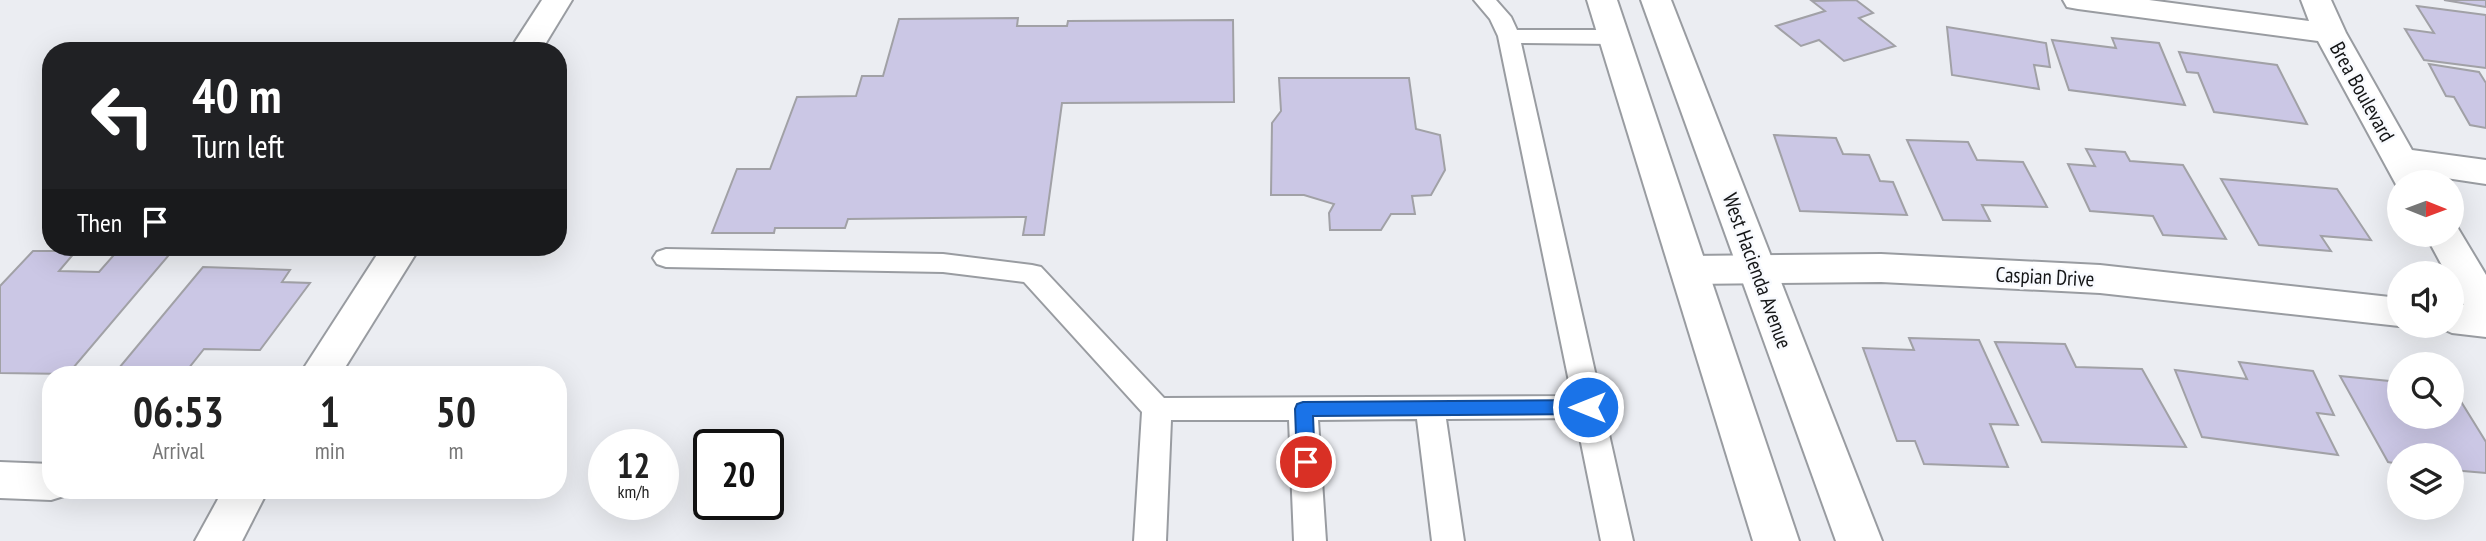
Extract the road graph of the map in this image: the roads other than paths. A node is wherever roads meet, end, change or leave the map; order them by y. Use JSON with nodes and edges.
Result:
{"nodes":[{"id":1,"x":557,"y":0,"type":"edge"},
{"id":2,"x":1485,"y":0,"type":"edge"},
{"id":3,"x":1602,"y":0,"type":"edge"},
{"id":4,"x":1656,"y":0,"type":"edge"},
{"id":5,"x":2078,"y":0,"type":"edge"},
{"id":6,"x":2316,"y":0,"type":"edge"},
{"id":7,"x":2330,"y":33,"type":"junction"},
{"id":8,"x":1509,"y":36,"type":"junction"},
{"id":9,"x":1614,"y":37,"type":"junction"},
{"id":10,"x":531,"y":42,"type":"edge"},
{"id":11,"x":2405,"y":170,"type":"edge"},
{"id":12,"x":2464,"y":172,"type":"edge"},
{"id":13,"x":2486,"y":172,"type":"edge"},
{"id":14,"x":2450,"y":247,"type":"edge"},
{"id":15,"x":395,"y":256,"type":"edge"},
{"id":16,"x":666,"y":258,"type":"dead end"},
{"id":17,"x":1689,"y":270,"type":"junction"},
{"id":18,"x":1757,"y":270,"type":"junction"},
{"id":19,"x":2486,"y":309,"type":"edge"},
{"id":20,"x":2387,"y":311,"type":"edge"},
{"id":21,"x":2464,"y":319,"type":"edge"},
{"id":22,"x":2486,"y":322,"type":"edge"},
{"id":23,"x":325,"y":366,"type":"edge"},
{"id":24,"x":1588,"y":407,"type":"junction"},
{"id":25,"x":1430,"y":408,"type":"junction"},
{"id":26,"x":1157,"y":409,"type":"junction"},
{"id":27,"x":1303,"y":409,"type":"junction"},
{"id":28,"x":0,"y":480,"type":"edge"},
{"id":29,"x":42,"y":482,"type":"edge"},
{"id":30,"x":241,"y":499,"type":"edge"},
{"id":31,"x":218,"y":541,"type":"edge"},
{"id":32,"x":1150,"y":541,"type":"edge"},
{"id":33,"x":1310,"y":541,"type":"edge"},
{"id":34,"x":1448,"y":541,"type":"edge"},
{"id":35,"x":1617,"y":541,"type":"edge"},
{"id":36,"x":1776,"y":541,"type":"edge"},
{"id":37,"x":1858,"y":541,"type":"edge"}],
"edges":[{"from":1,"to":10,"type":"street"},
{"from":2,"to":8,"type":"lane"},
{"from":3,"to":9,"type":"street"},
{"from":4,"to":18,"type":"street","name":"West Hacienda Avenue"},
{"from":5,"to":7,"type":"street"},
{"from":6,"to":7,"type":"street","name":"Brea Boulevard"},
{"from":7,"to":11,"type":"street","name":"Brea Boulevard"},
{"from":8,"to":9,"type":"lane"},
{"from":8,"to":24,"type":"lane"},
{"from":9,"to":17,"type":"street"},
{"from":12,"to":13,"type":"street"},
{"from":14,"to":19,"type":"street"},
{"from":15,"to":23,"type":"street"},
{"from":16,"to":26,"type":"lane"},
{"from":17,"to":18,"type":"street","name":"Caspian Drive"},
{"from":17,"to":36,"type":"street"},
{"from":18,"to":20,"type":"street","name":"Caspian Drive"},
{"from":18,"to":37,"type":"street","name":"West Hacienda Avenue"},
{"from":21,"to":22,"type":"street"},
{"from":24,"to":25,"type":"lane"},
{"from":24,"to":35,"type":"lane"},
{"from":25,"to":27,"type":"lane"},
{"from":25,"to":34,"type":"lane"},
{"from":26,"to":27,"type":"lane"},
{"from":26,"to":32,"type":"lane"},
{"from":27,"to":33,"type":"lane"},
{"from":28,"to":29,"type":"street"},
{"from":30,"to":31,"type":"street"}]}
